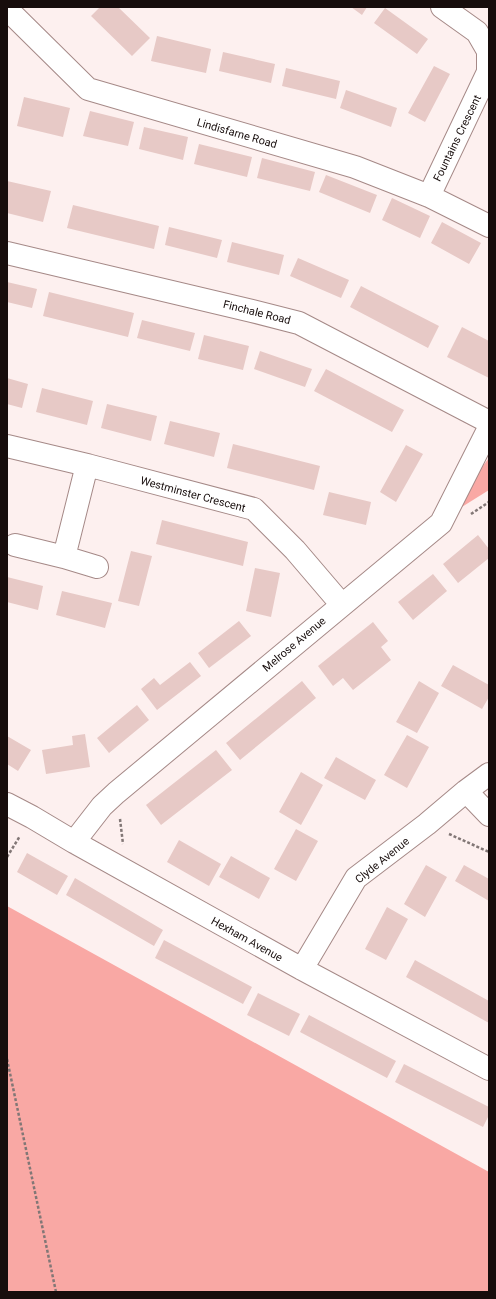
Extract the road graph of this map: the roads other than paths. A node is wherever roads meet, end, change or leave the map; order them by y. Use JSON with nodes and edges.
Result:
{"nodes":[{"id":1,"x":442,"y":7,"type":"edge"},
{"id":2,"x":7,"y":8,"type":"edge"},
{"id":3,"x":429,"y":196,"type":"junction"},
{"id":4,"x":489,"y":226,"type":"edge"},
{"id":5,"x":7,"y":254,"type":"edge"},
{"id":6,"x":489,"y":422,"type":"edge"},
{"id":7,"x":489,"y":428,"type":"edge"},
{"id":8,"x":7,"y":446,"type":"edge"},
{"id":9,"x":87,"y":465,"type":"junction"},
{"id":10,"x":15,"y":545,"type":"dead end"},
{"id":11,"x":64,"y":557,"type":"junction"},
{"id":12,"x":97,"y":567,"type":"dead end"},
{"id":13,"x":342,"y":605,"type":"junction"},
{"id":14,"x":489,"y":774,"type":"edge"},
{"id":15,"x":466,"y":791,"type":"junction"},
{"id":16,"x":7,"y":804,"type":"edge"},
{"id":17,"x":489,"y":815,"type":"edge"},
{"id":18,"x":74,"y":842,"type":"junction"},
{"id":19,"x":302,"y":970,"type":"junction"},
{"id":20,"x":489,"y":1069,"type":"edge"}],
"edges":[{"from":1,"to":3,"type":"street","name":"Fountains Crescent"},
{"from":2,"to":3,"type":"street","name":"Lindisfarne Road"},
{"from":3,"to":4,"type":"street","name":"Lindisfarne Road"},
{"from":5,"to":6,"type":"street","name":"Finchale Road"},
{"from":7,"to":13,"type":"street","name":"Melrose Avenue"},
{"from":8,"to":9,"type":"street","name":"Westminster Crescent"},
{"from":9,"to":11,"type":"street"},
{"from":9,"to":13,"type":"street","name":"Westminster Crescent"},
{"from":10,"to":11,"type":"street"},
{"from":11,"to":12,"type":"street"},
{"from":13,"to":18,"type":"street","name":"Melrose Avenue"},
{"from":14,"to":15,"type":"street","name":"Clyde Avenue"},
{"from":15,"to":17,"type":"street"},
{"from":15,"to":19,"type":"street","name":"Clyde Avenue"},
{"from":16,"to":18,"type":"street","name":"Hexham Avenue"},
{"from":18,"to":19,"type":"street","name":"Hexham Avenue"},
{"from":19,"to":20,"type":"street","name":"Hexham Avenue"}]}
